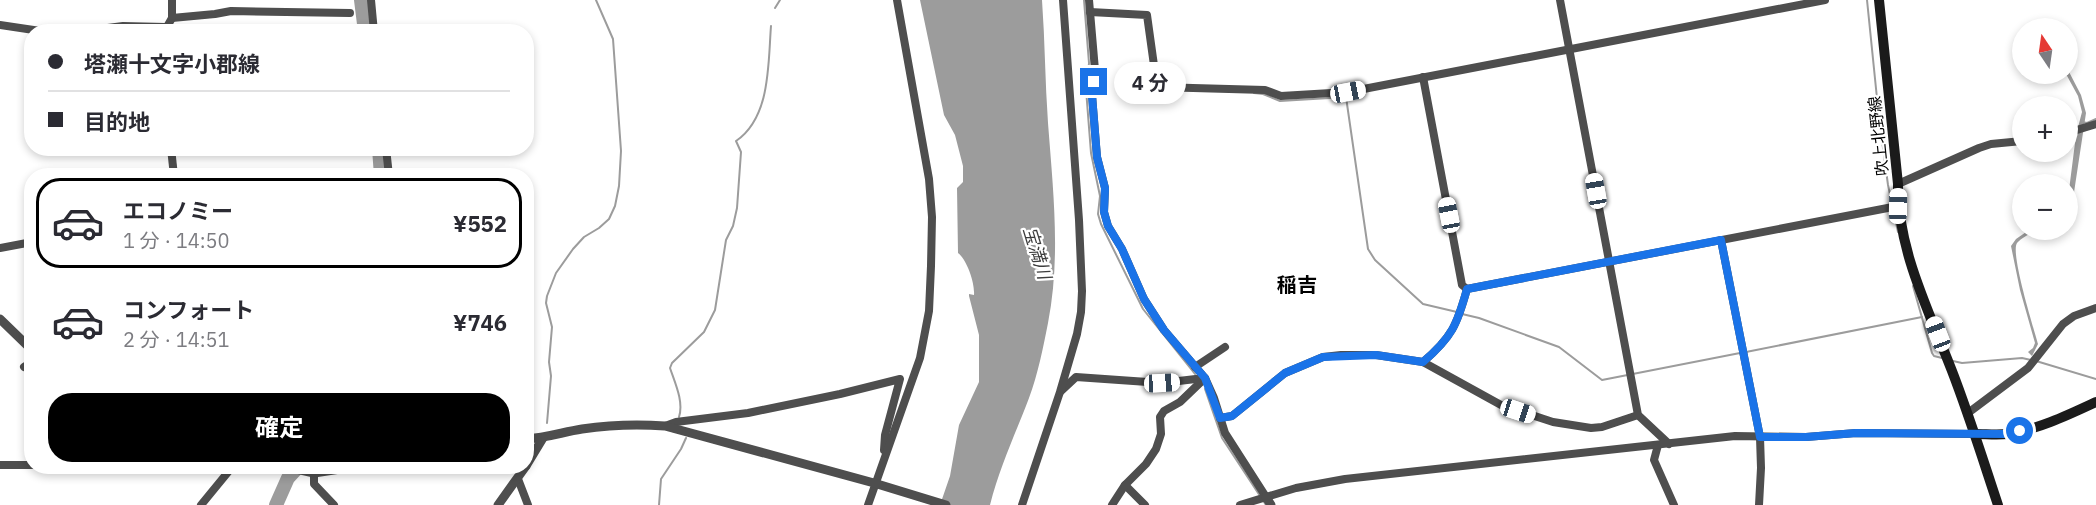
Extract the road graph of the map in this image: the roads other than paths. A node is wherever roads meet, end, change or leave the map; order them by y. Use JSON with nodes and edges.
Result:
{"nodes":[{"id":1,"x":172,"y":0,"type":"edge"},
{"id":2,"x":371,"y":0,"type":"edge"},
{"id":3,"x":897,"y":0,"type":"edge"},
{"id":4,"x":1063,"y":0,"type":"edge"},
{"id":5,"x":1089,"y":0,"type":"edge"},
{"id":6,"x":1560,"y":0,"type":"edge"},
{"id":7,"x":1825,"y":0,"type":"edge"},
{"id":8,"x":1879,"y":0,"type":"edge"},
{"id":9,"x":1090,"y":12,"type":"junction"},
{"id":10,"x":350,"y":14,"type":"dead end"},
{"id":11,"x":172,"y":18,"type":"junction"},
{"id":12,"x":168,"y":24,"type":"edge"},
{"id":13,"x":373,"y":24,"type":"edge"},
{"id":14,"x":0,"y":25,"type":"edge"},
{"id":15,"x":24,"y":29,"type":"edge"},
{"id":16,"x":1570,"y":50,"type":"junction"},
{"id":17,"x":1423,"y":77,"type":"junction"},
{"id":18,"x":2096,"y":124,"type":"edge"},
{"id":19,"x":2078,"y":130,"type":"edge"},
{"id":20,"x":2012,"y":142,"type":"edge"},
{"id":21,"x":1898,"y":184,"type":"junction"},
{"id":22,"x":1898,"y":206,"type":"junction"},
{"id":23,"x":1721,"y":240,"type":"junction"},
{"id":24,"x":24,"y":244,"type":"edge"},
{"id":25,"x":0,"y":248,"type":"edge"},
{"id":26,"x":1609,"y":261,"type":"junction"},
{"id":27,"x":1467,"y":289,"type":"junction"},
{"id":28,"x":2096,"y":308,"type":"edge"},
{"id":29,"x":0,"y":319,"type":"edge"},
{"id":30,"x":24,"y":342,"type":"edge"},
{"id":31,"x":1225,"y":347,"type":"dead end"},
{"id":32,"x":1071,"y":355,"type":"junction"},
{"id":33,"x":1423,"y":362,"type":"junction"},
{"id":34,"x":1195,"y":367,"type":"junction"},
{"id":35,"x":1076,"y":376,"type":"junction"},
{"id":36,"x":1205,"y":378,"type":"junction"},
{"id":37,"x":1060,"y":392,"type":"junction"},
{"id":38,"x":2096,"y":402,"type":"edge"},
{"id":39,"x":1968,"y":413,"type":"junction"},
{"id":40,"x":1638,"y":415,"type":"junction"},
{"id":41,"x":1220,"y":418,"type":"junction"},
{"id":42,"x":665,"y":426,"type":"junction"},
{"id":43,"x":1975,"y":434,"type":"junction"},
{"id":44,"x":1760,"y":437,"type":"junction"},
{"id":45,"x":543,"y":438,"type":"junction"},
{"id":46,"x":534,"y":439,"type":"edge"},
{"id":47,"x":1669,"y":444,"type":"junction"},
{"id":48,"x":1658,"y":446,"type":"junction"},
{"id":49,"x":534,"y":453,"type":"edge"},
{"id":50,"x":883,"y":460,"type":"junction"},
{"id":51,"x":0,"y":465,"type":"edge"},
{"id":52,"x":24,"y":465,"type":"edge"},
{"id":53,"x":226,"y":474,"type":"edge"},
{"id":54,"x":311,"y":474,"type":"edge"},
{"id":55,"x":521,"y":474,"type":"edge"},
{"id":56,"x":518,"y":479,"type":"junction"},
{"id":57,"x":878,"y":484,"type":"junction"},
{"id":58,"x":1125,"y":485,"type":"junction"},
{"id":59,"x":1269,"y":501,"type":"edge"},
{"id":60,"x":201,"y":505,"type":"edge"},
{"id":61,"x":334,"y":505,"type":"edge"},
{"id":62,"x":498,"y":505,"type":"edge"},
{"id":63,"x":528,"y":505,"type":"edge"},
{"id":64,"x":868,"y":505,"type":"edge"},
{"id":65,"x":946,"y":505,"type":"edge"},
{"id":66,"x":1022,"y":505,"type":"edge"},
{"id":67,"x":1112,"y":505,"type":"edge"},
{"id":68,"x":1145,"y":505,"type":"edge"},
{"id":69,"x":1240,"y":505,"type":"edge"},
{"id":70,"x":1674,"y":505,"type":"edge"},
{"id":71,"x":1759,"y":505,"type":"edge"},
{"id":72,"x":1998,"y":505,"type":"edge"}],
"edges":[{"from":1,"to":11,"type":"street"},
{"from":2,"to":13,"type":"street"},
{"from":3,"to":50,"type":"street"},
{"from":4,"to":32,"type":"street"},
{"from":5,"to":9,"type":"street"},
{"from":6,"to":16,"type":"street"},
{"from":7,"to":16,"type":"street"},
{"from":8,"to":21,"type":"main road","name":"吹上北野線"},
{"from":9,"to":17,"type":"street"},
{"from":9,"to":34,"type":"street"},
{"from":10,"to":11,"type":"street"},
{"from":11,"to":12,"type":"street"},
{"from":14,"to":15,"type":"street"},
{"from":16,"to":17,"type":"street"},
{"from":16,"to":26,"type":"street"},
{"from":17,"to":27,"type":"street"},
{"from":18,"to":19,"type":"street"},
{"from":20,"to":21,"type":"street"},
{"from":21,"to":22,"type":"main road","name":"吹上北野線"},
{"from":22,"to":23,"type":"street"},
{"from":22,"to":39,"type":"main road","name":"吹上北野線"},
{"from":23,"to":26,"type":"street"},
{"from":23,"to":44,"type":"street"},
{"from":24,"to":25,"type":"street"},
{"from":26,"to":27,"type":"street"},
{"from":26,"to":40,"type":"street"},
{"from":27,"to":33,"type":"street"},
{"from":28,"to":39,"type":"street"},
{"from":29,"to":30,"type":"street"},
{"from":31,"to":34,"type":"street"},
{"from":32,"to":35,"type":"street"},
{"from":32,"to":37,"type":"street"},
{"from":33,"to":40,"type":"street"},
{"from":33,"to":41,"type":"street"},
{"from":34,"to":36,"type":"street"},
{"from":35,"to":36,"type":"street"},
{"from":35,"to":37,"type":"street"},
{"from":36,"to":41,"type":"street"},
{"from":36,"to":58,"type":"street"},
{"from":37,"to":66,"type":"street"},
{"from":38,"to":43,"type":"main road"},
{"from":39,"to":43,"type":"main road","name":"吹上北野線"},
{"from":40,"to":47,"type":"street"},
{"from":41,"to":59,"type":"street"},
{"from":42,"to":45,"type":"street"},
{"from":42,"to":50,"type":"street"},
{"from":42,"to":57,"type":"street"},
{"from":43,"to":44,"type":"street"},
{"from":43,"to":72,"type":"main road","name":"吹上北野線"},
{"from":44,"to":47,"type":"street"},
{"from":44,"to":71,"type":"street"},
{"from":45,"to":46,"type":"street"},
{"from":45,"to":49,"type":"street"},
{"from":47,"to":48,"type":"street"},
{"from":48,"to":59,"type":"street"},
{"from":48,"to":70,"type":"street"},
{"from":50,"to":57,"type":"street"},
{"from":51,"to":52,"type":"street"},
{"from":53,"to":60,"type":"street"},
{"from":54,"to":61,"type":"street"},
{"from":55,"to":56,"type":"street"},
{"from":56,"to":62,"type":"street"},
{"from":56,"to":63,"type":"street"},
{"from":57,"to":64,"type":"street"},
{"from":57,"to":65,"type":"street"},
{"from":58,"to":67,"type":"street"},
{"from":58,"to":68,"type":"street"},
{"from":59,"to":69,"type":"street"}]}
